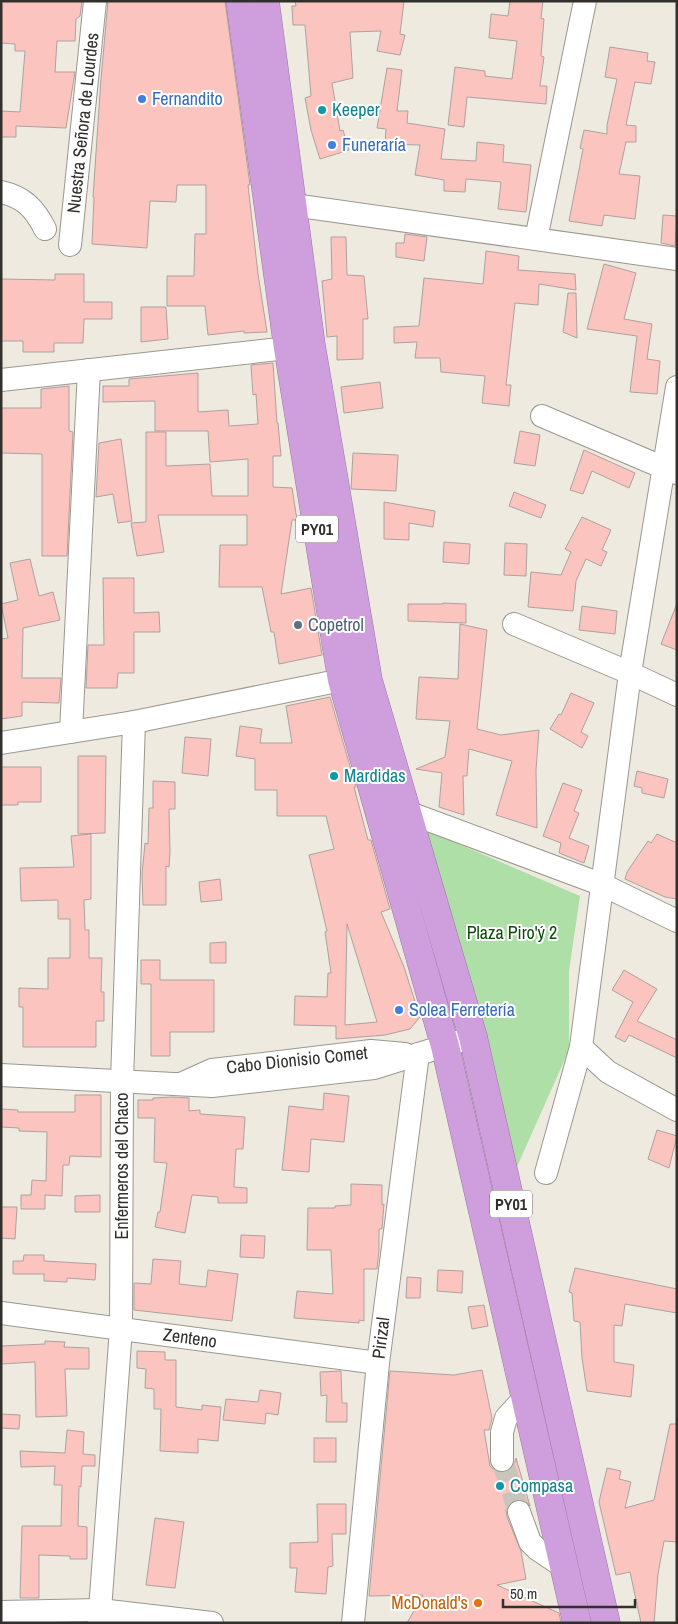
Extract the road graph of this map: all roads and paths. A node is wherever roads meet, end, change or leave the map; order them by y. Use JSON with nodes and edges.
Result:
{"nodes":[{"id":1,"x":95,"y":1,"type":"edge"},
{"id":2,"x":240,"y":1,"type":"edge"},
{"id":3,"x":265,"y":1,"type":"edge"},
{"id":4,"x":585,"y":1,"type":"edge"},
{"id":5,"x":1,"y":192,"type":"edge"},
{"id":6,"x":293,"y":205,"type":"junction"},
{"id":7,"x":45,"y":229,"type":"dead end"},
{"id":8,"x":536,"y":239,"type":"junction"},
{"id":9,"x":70,"y":245,"type":"dead end"},
{"id":10,"x":677,"y":259,"type":"edge"},
{"id":11,"x":288,"y":348,"type":"junction"},
{"id":12,"x":89,"y":370,"type":"junction"},
{"id":13,"x":1,"y":380,"type":"edge"},
{"id":14,"x":677,"y":387,"type":"edge"},
{"id":15,"x":542,"y":416,"type":"dead end"},
{"id":16,"x":670,"y":471,"type":"edge"},
{"id":17,"x":514,"y":624,"type":"dead end"},
{"id":18,"x":630,"y":673,"type":"junction"},
{"id":19,"x":342,"y":680,"type":"junction"},
{"id":20,"x":677,"y":695,"type":"edge"},
{"id":21,"x":134,"y":722,"type":"junction"},
{"id":22,"x":72,"y":732,"type":"junction"},
{"id":23,"x":1,"y":743,"type":"edge"},
{"id":24,"x":406,"y":812,"type":"junction"},
{"id":25,"x":603,"y":885,"type":"junction"},
{"id":26,"x":677,"y":921,"type":"edge"},
{"id":27,"x":473,"y":1038,"type":"junction"},
{"id":28,"x":444,"y":1046,"type":"junction"},
{"id":29,"x":581,"y":1047,"type":"junction"},
{"id":30,"x":416,"y":1055,"type":"junction"},
{"id":31,"x":1,"y":1075,"type":"edge"},
{"id":32,"x":122,"y":1081,"type":"junction"},
{"id":33,"x":677,"y":1110,"type":"edge"},
{"id":34,"x":546,"y":1173,"type":"dead end"},
{"id":35,"x":1,"y":1313,"type":"edge"},
{"id":36,"x":121,"y":1328,"type":"junction"},
{"id":37,"x":378,"y":1363,"type":"junction"},
{"id":38,"x":549,"y":1370,"type":"junction"},
{"id":39,"x":523,"y":1386,"type":"junction"},
{"id":40,"x":502,"y":1460,"type":"tunnel mouth"},
{"id":41,"x":519,"y":1512,"type":"tunnel mouth"},
{"id":42,"x":564,"y":1567,"type":"junction"},
{"id":43,"x":1,"y":1612,"type":"edge"},
{"id":44,"x":100,"y":1616,"type":"edge"},
{"id":45,"x":212,"y":1623,"type":"edge"},
{"id":46,"x":353,"y":1623,"type":"edge"},
{"id":47,"x":577,"y":1623,"type":"edge"},
{"id":48,"x":606,"y":1623,"type":"edge"}],
"edges":[{"from":1,"to":9,"type":"street","name":"Nuestra Señora de Lourdes"},
{"from":2,"to":11,"type":"highway","number":"PY01"},
{"from":3,"to":6,"type":"highway","number":"PY01"},
{"from":4,"to":8,"type":"street"},
{"from":5,"to":7,"type":"street"},
{"from":6,"to":8,"type":"street"},
{"from":6,"to":24,"type":"highway","number":"PY01"},
{"from":8,"to":10,"type":"street"},
{"from":11,"to":12,"type":"street"},
{"from":11,"to":19,"type":"highway","number":"PY01"},
{"from":12,"to":13,"type":"street"},
{"from":12,"to":22,"type":"street"},
{"from":14,"to":16,"type":"street"},
{"from":15,"to":16,"type":"street"},
{"from":16,"to":18,"type":"street"},
{"from":17,"to":18,"type":"street"},
{"from":18,"to":20,"type":"street"},
{"from":18,"to":25,"type":"street"},
{"from":19,"to":21,"type":"street"},
{"from":19,"to":28,"type":"highway","number":"PY01"},
{"from":21,"to":22,"type":"street"},
{"from":21,"to":32,"type":"street","name":"Enfermeros del Chaco"},
{"from":22,"to":23,"type":"street"},
{"from":24,"to":25,"type":"street"},
{"from":24,"to":27,"type":"highway","number":"PY01"},
{"from":25,"to":26,"type":"street"},
{"from":25,"to":29,"type":"street"},
{"from":27,"to":28,"type":"street","name":"Cabo Dionisio Comet"},
{"from":27,"to":38,"type":"highway","number":"PY01"},
{"from":28,"to":30,"type":"street","name":"Cabo Dionisio Comet"},
{"from":28,"to":39,"type":"highway","number":"PY01"},
{"from":29,"to":33,"type":"street"},
{"from":29,"to":34,"type":"street"},
{"from":30,"to":32,"type":"street","name":"Cabo Dionisio Comet"},
{"from":30,"to":37,"type":"street","name":"Pirizal"},
{"from":31,"to":32,"type":"street","name":"Cabo Dionisio Comet"},
{"from":32,"to":36,"type":"street","name":"Enfermeros del Chaco"},
{"from":35,"to":36,"type":"street","name":"Zenteno"},
{"from":36,"to":37,"type":"street","name":"Zenteno"},
{"from":36,"to":44,"type":"street","name":"Enfermeros del Chaco"},
{"from":37,"to":46,"type":"street","name":"Pirizal"},
{"from":38,"to":39,"type":"highway"},
{"from":38,"to":48,"type":"highway","number":"PY01"},
{"from":39,"to":40,"type":"street"},
{"from":39,"to":42,"type":"highway","number":"PY01"},
{"from":41,"to":42,"type":"street"},
{"from":42,"to":47,"type":"highway","number":"PY01"},
{"from":43,"to":44,"type":"street"},
{"from":44,"to":45,"type":"street"}]}
